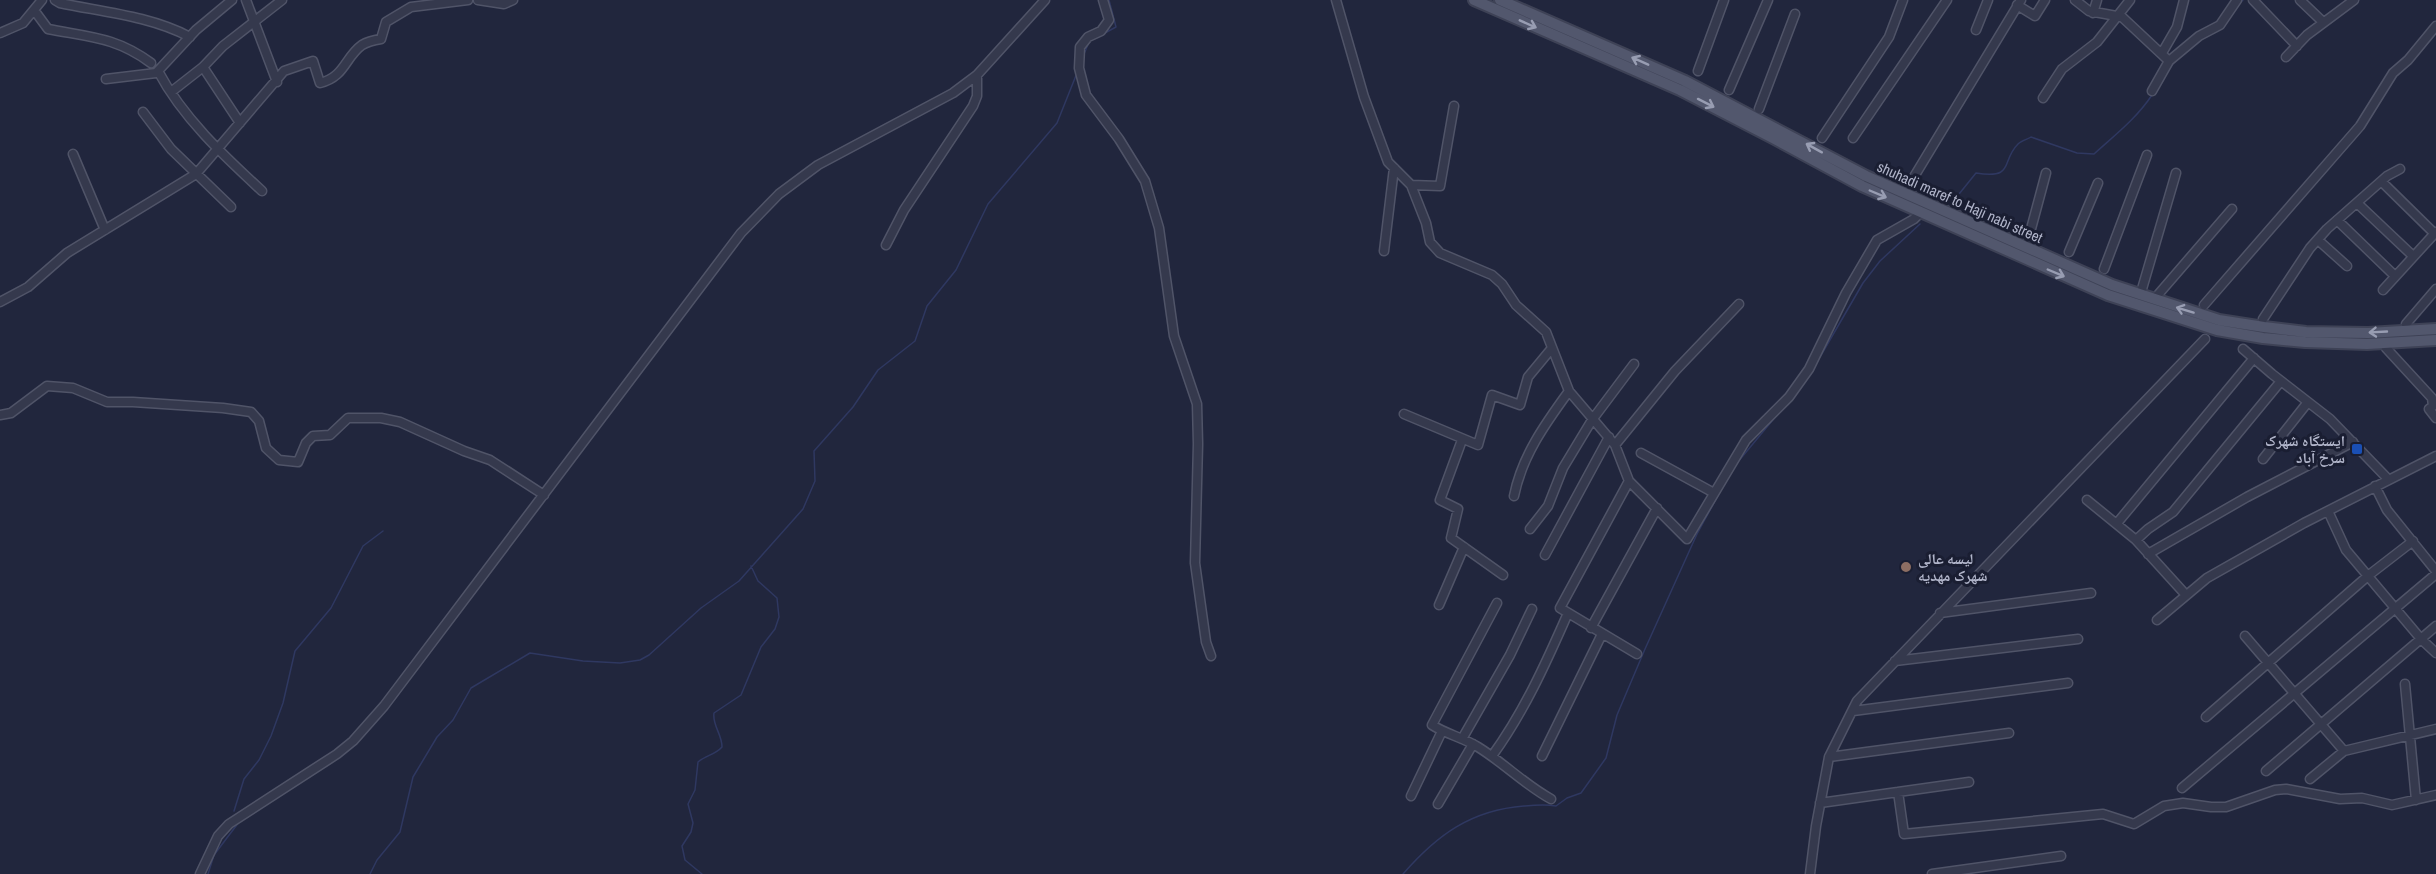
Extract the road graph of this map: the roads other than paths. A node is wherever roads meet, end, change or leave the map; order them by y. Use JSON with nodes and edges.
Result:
{"nodes":[{"id":1,"x":42,"y":0,"type":"edge"},
{"id":2,"x":55,"y":0,"type":"edge"},
{"id":3,"x":246,"y":0,"type":"edge"},
{"id":4,"x":282,"y":0,"type":"edge"},
{"id":5,"x":468,"y":0,"type":"edge"},
{"id":6,"x":478,"y":0,"type":"edge"},
{"id":7,"x":513,"y":0,"type":"edge"},
{"id":8,"x":1045,"y":0,"type":"edge"},
{"id":9,"x":1103,"y":0,"type":"edge"},
{"id":10,"x":1336,"y":0,"type":"edge"},
{"id":11,"x":1474,"y":0,"type":"edge"},
{"id":12,"x":1500,"y":0,"type":"edge"},
{"id":13,"x":1724,"y":0,"type":"edge"},
{"id":14,"x":1768,"y":0,"type":"edge"},
{"id":15,"x":1903,"y":0,"type":"edge"},
{"id":16,"x":1947,"y":0,"type":"edge"},
{"id":17,"x":1988,"y":0,"type":"edge"},
{"id":18,"x":2045,"y":0,"type":"edge"},
{"id":19,"x":2075,"y":0,"type":"edge"},
{"id":20,"x":2097,"y":0,"type":"edge"},
{"id":21,"x":2130,"y":0,"type":"edge"},
{"id":22,"x":2184,"y":0,"type":"edge"},
{"id":23,"x":2237,"y":0,"type":"edge"},
{"id":24,"x":2253,"y":0,"type":"edge"},
{"id":25,"x":2300,"y":0,"type":"edge"},
{"id":26,"x":2354,"y":0,"type":"edge"},
{"id":27,"x":227,"y":2,"type":"edge"},
{"id":28,"x":2019,"y":3,"type":"edge"},
{"id":29,"x":34,"y":10,"type":"junction"},
{"id":30,"x":2093,"y":12,"type":"junction"},
{"id":31,"x":1795,"y":14,"type":"dead end"},
{"id":32,"x":2119,"y":15,"type":"junction"},
{"id":33,"x":254,"y":22,"type":"junction"},
{"id":34,"x":2323,"y":22,"type":"junction"},
{"id":35,"x":2436,"y":26,"type":"edge"},
{"id":36,"x":1976,"y":30,"type":"dead end"},
{"id":37,"x":0,"y":33,"type":"edge"},
{"id":38,"x":190,"y":37,"type":"junction"},
{"id":39,"x":2297,"y":46,"type":"junction"},
{"id":40,"x":2162,"y":52,"type":"junction"},
{"id":41,"x":2286,"y":57,"type":"dead end"},
{"id":42,"x":2169,"y":61,"type":"junction"},
{"id":43,"x":151,"y":63,"type":"dead end"},
{"id":44,"x":203,"y":68,"type":"junction"},
{"id":45,"x":158,"y":71,"type":"junction"},
{"id":46,"x":1698,"y":71,"type":"dead end"},
{"id":47,"x":977,"y":75,"type":"junction"},
{"id":48,"x":106,"y":79,"type":"dead end"},
{"id":49,"x":277,"y":82,"type":"junction"},
{"id":50,"x":1729,"y":90,"type":"dead end"},
{"id":51,"x":2152,"y":91,"type":"dead end"},
{"id":52,"x":171,"y":92,"type":"junction"},
{"id":53,"x":2043,"y":98,"type":"dead end"},
{"id":54,"x":1454,"y":106,"type":"dead end"},
{"id":55,"x":1759,"y":109,"type":"dead end"},
{"id":56,"x":143,"y":112,"type":"dead end"},
{"id":57,"x":240,"y":123,"type":"junction"},
{"id":58,"x":1822,"y":138,"type":"dead end"},
{"id":59,"x":1853,"y":138,"type":"dead end"},
{"id":60,"x":218,"y":150,"type":"junction"},
{"id":61,"x":73,"y":154,"type":"dead end"},
{"id":62,"x":2147,"y":154,"type":"dead end"},
{"id":63,"x":1394,"y":168,"type":"junction"},
{"id":64,"x":2400,"y":170,"type":"dead end"},
{"id":65,"x":2046,"y":173,"type":"dead end"},
{"id":66,"x":2176,"y":173,"type":"dead end"},
{"id":67,"x":196,"y":174,"type":"junction"},
{"id":68,"x":2382,"y":182,"type":"junction"},
{"id":69,"x":2098,"y":183,"type":"dead end"},
{"id":70,"x":1411,"y":185,"type":"junction"},
{"id":71,"x":1909,"y":185,"type":"dead end"},
{"id":72,"x":262,"y":191,"type":"dead end"},
{"id":73,"x":2357,"y":203,"type":"junction"},
{"id":74,"x":231,"y":207,"type":"dead end"},
{"id":75,"x":2232,"y":209,"type":"dead end"},
{"id":76,"x":1921,"y":212,"type":"junction"},
{"id":77,"x":2337,"y":220,"type":"junction"},
{"id":78,"x":105,"y":230,"type":"junction"},
{"id":79,"x":2435,"y":233,"type":"edge"},
{"id":80,"x":2028,"y":240,"type":"dead end"},
{"id":81,"x":2318,"y":240,"type":"junction"},
{"id":82,"x":886,"y":245,"type":"dead end"},
{"id":83,"x":1384,"y":251,"type":"dead end"},
{"id":84,"x":2069,"y":252,"type":"dead end"},
{"id":85,"x":2413,"y":256,"type":"junction"},
{"id":86,"x":2347,"y":266,"type":"dead end"},
{"id":87,"x":2104,"y":269,"type":"dead end"},
{"id":88,"x":2395,"y":276,"type":"junction"},
{"id":89,"x":2142,"y":289,"type":"dead end"},
{"id":90,"x":2436,"y":289,"type":"edge"},
{"id":91,"x":2383,"y":290,"type":"dead end"},
{"id":92,"x":2156,"y":297,"type":"dead end"},
{"id":93,"x":0,"y":302,"type":"edge"},
{"id":94,"x":1739,"y":304,"type":"dead end"},
{"id":95,"x":2204,"y":305,"type":"dead end"},
{"id":96,"x":2263,"y":319,"type":"dead end"},
{"id":97,"x":2406,"y":324,"type":"dead end"},
{"id":98,"x":2436,"y":329,"type":"edge"},
{"id":99,"x":2205,"y":339,"type":"dead end"},
{"id":100,"x":2436,"y":340,"type":"edge"},
{"id":101,"x":1552,"y":348,"type":"junction"},
{"id":102,"x":2243,"y":348,"type":"dead end"},
{"id":103,"x":2386,"y":348,"type":"dead end"},
{"id":104,"x":2254,"y":358,"type":"junction"},
{"id":105,"x":1634,"y":364,"type":"dead end"},
{"id":106,"x":2281,"y":381,"type":"junction"},
{"id":107,"x":1569,"y":391,"type":"junction"},
{"id":108,"x":2308,"y":402,"type":"junction"},
{"id":109,"x":1404,"y":414,"type":"dead end"},
{"id":110,"x":0,"y":416,"type":"edge"},
{"id":111,"x":2436,"y":418,"type":"edge"},
{"id":112,"x":1592,"y":420,"type":"junction"},
{"id":113,"x":1609,"y":437,"type":"junction"},
{"id":114,"x":1462,"y":440,"type":"junction"},
{"id":115,"x":2353,"y":442,"type":"junction"},
{"id":116,"x":1615,"y":445,"type":"junction"},
{"id":117,"x":1641,"y":453,"type":"dead end"},
{"id":118,"x":2436,"y":456,"type":"edge"},
{"id":119,"x":2263,"y":459,"type":"dead end"},
{"id":120,"x":2388,"y":479,"type":"junction"},
{"id":121,"x":1629,"y":481,"type":"junction"},
{"id":122,"x":2374,"y":486,"type":"junction"},
{"id":123,"x":1714,"y":493,"type":"junction"},
{"id":124,"x":544,"y":495,"type":"junction"},
{"id":125,"x":1514,"y":496,"type":"dead end"},
{"id":126,"x":2087,"y":500,"type":"dead end"},
{"id":127,"x":1657,"y":508,"type":"junction"},
{"id":128,"x":2328,"y":511,"type":"junction"},
{"id":129,"x":2118,"y":522,"type":"junction"},
{"id":130,"x":1530,"y":529,"type":"dead end"},
{"id":131,"x":2136,"y":540,"type":"junction"},
{"id":132,"x":2413,"y":541,"type":"junction"},
{"id":133,"x":1464,"y":547,"type":"junction"},
{"id":134,"x":2148,"y":554,"type":"junction"},
{"id":135,"x":1545,"y":555,"type":"dead end"},
{"id":136,"x":2436,"y":572,"type":"edge"},
{"id":137,"x":1503,"y":575,"type":"dead end"},
{"id":138,"x":2369,"y":575,"type":"junction"},
{"id":139,"x":2091,"y":593,"type":"dead end"},
{"id":140,"x":2186,"y":595,"type":"junction"},
{"id":141,"x":1497,"y":603,"type":"dead end"},
{"id":142,"x":1439,"y":605,"type":"dead end"},
{"id":143,"x":1532,"y":609,"type":"dead end"},
{"id":144,"x":2396,"y":609,"type":"junction"},
{"id":145,"x":1568,"y":613,"type":"junction"},
{"id":146,"x":1940,"y":613,"type":"junction"},
{"id":147,"x":2157,"y":620,"type":"dead end"},
{"id":148,"x":2436,"y":626,"type":"edge"},
{"id":149,"x":1592,"y":628,"type":"junction"},
{"id":150,"x":1602,"y":634,"type":"junction"},
{"id":151,"x":2245,"y":636,"type":"dead end"},
{"id":152,"x":2078,"y":639,"type":"dead end"},
{"id":153,"x":2421,"y":639,"type":"junction"},
{"id":154,"x":2436,"y":653,"type":"edge"},
{"id":155,"x":1637,"y":654,"type":"dead end"},
{"id":156,"x":1211,"y":656,"type":"dead end"},
{"id":157,"x":1895,"y":661,"type":"junction"},
{"id":158,"x":2269,"y":664,"type":"junction"},
{"id":159,"x":2068,"y":683,"type":"dead end"},
{"id":160,"x":2405,"y":684,"type":"dead end"},
{"id":161,"x":2294,"y":694,"type":"junction"},
{"id":162,"x":1852,"y":711,"type":"junction"},
{"id":163,"x":2206,"y":717,"type":"dead end"},
{"id":164,"x":2320,"y":724,"type":"junction"},
{"id":165,"x":2436,"y":729,"type":"edge"},
{"id":166,"x":1442,"y":731,"type":"junction"},
{"id":167,"x":2009,"y":733,"type":"dead end"},
{"id":168,"x":2410,"y":735,"type":"junction"},
{"id":169,"x":1462,"y":739,"type":"junction"},
{"id":170,"x":1473,"y":744,"type":"junction"},
{"id":171,"x":2344,"y":751,"type":"junction"},
{"id":172,"x":1492,"y":756,"type":"junction"},
{"id":173,"x":1542,"y":756,"type":"dead end"},
{"id":174,"x":1829,"y":757,"type":"junction"},
{"id":175,"x":2266,"y":771,"type":"dead end"},
{"id":176,"x":2310,"y":779,"type":"dead end"},
{"id":177,"x":1969,"y":782,"type":"dead end"},
{"id":178,"x":2182,"y":788,"type":"dead end"},
{"id":179,"x":1898,"y":792,"type":"junction"},
{"id":180,"x":2436,"y":795,"type":"edge"},
{"id":181,"x":1411,"y":796,"type":"dead end"},
{"id":182,"x":1551,"y":799,"type":"dead end"},
{"id":183,"x":2416,"y":800,"type":"junction"},
{"id":184,"x":1820,"y":803,"type":"junction"},
{"id":185,"x":1438,"y":804,"type":"dead end"},
{"id":186,"x":2061,"y":856,"type":"dead end"},
{"id":187,"x":200,"y":874,"type":"edge"},
{"id":188,"x":1810,"y":874,"type":"edge"},
{"id":189,"x":1932,"y":874,"type":"edge"}],
"edges":[{"from":1,"to":29,"type":"street"},
{"from":2,"to":38,"type":"street"},
{"from":3,"to":33,"type":"street"},
{"from":4,"to":33,"type":"street"},
{"from":5,"to":49,"type":"street"},
{"from":6,"to":7,"type":"street"},
{"from":8,"to":47,"type":"street"},
{"from":9,"to":156,"type":"street"},
{"from":10,"to":63,"type":"street"},
{"from":11,"to":76,"type":"main road","one_way":true},
{"from":98,"to":12,"type":"main road","name":"shuhadi maref to Haji nabi street","one_way":true},
{"from":13,"to":46,"type":"street"},
{"from":14,"to":50,"type":"street"},
{"from":15,"to":58,"type":"street"},
{"from":16,"to":59,"type":"street"},
{"from":17,"to":36,"type":"street"},
{"from":18,"to":28,"type":"street"},
{"from":19,"to":30,"type":"street"},
{"from":20,"to":30,"type":"street"},
{"from":21,"to":32,"type":"street"},
{"from":22,"to":40,"type":"street"},
{"from":23,"to":42,"type":"street"},
{"from":24,"to":39,"type":"street"},
{"from":25,"to":34,"type":"street"},
{"from":26,"to":34,"type":"street"},
{"from":27,"to":38,"type":"street"},
{"from":28,"to":71,"type":"street"},
{"from":29,"to":37,"type":"street"},
{"from":29,"to":43,"type":"street"},
{"from":30,"to":32,"type":"street"},
{"from":31,"to":55,"type":"street"},
{"from":32,"to":40,"type":"street"},
{"from":32,"to":53,"type":"street"},
{"from":33,"to":44,"type":"street"},
{"from":33,"to":49,"type":"street"},
{"from":34,"to":39,"type":"street"},
{"from":35,"to":95,"type":"street"},
{"from":38,"to":45,"type":"street"},
{"from":39,"to":41,"type":"street"},
{"from":40,"to":42,"type":"street"},
{"from":42,"to":51,"type":"street"},
{"from":44,"to":52,"type":"street"},
{"from":44,"to":57,"type":"street"},
{"from":45,"to":48,"type":"street"},
{"from":45,"to":52,"type":"street"},
{"from":47,"to":82,"type":"street"},
{"from":47,"to":124,"type":"street"},
{"from":49,"to":57,"type":"street"},
{"from":52,"to":60,"type":"street"},
{"from":54,"to":70,"type":"street"},
{"from":56,"to":67,"type":"street"},
{"from":57,"to":60,"type":"street"},
{"from":60,"to":67,"type":"street"},
{"from":60,"to":72,"type":"street"},
{"from":61,"to":78,"type":"street"},
{"from":62,"to":87,"type":"street"},
{"from":63,"to":70,"type":"street"},
{"from":63,"to":83,"type":"street"},
{"from":64,"to":68,"type":"street"},
{"from":65,"to":80,"type":"street"},
{"from":66,"to":89,"type":"street"},
{"from":67,"to":74,"type":"street"},
{"from":67,"to":78,"type":"street"},
{"from":68,"to":73,"type":"street"},
{"from":68,"to":79,"type":"street"},
{"from":69,"to":84,"type":"street"},
{"from":70,"to":101,"type":"street"},
{"from":73,"to":77,"type":"street"},
{"from":73,"to":85,"type":"street"},
{"from":75,"to":92,"type":"street"},
{"from":76,"to":100,"type":"main road","one_way":true},
{"from":76,"to":123,"type":"street"},
{"from":77,"to":81,"type":"street"},
{"from":77,"to":88,"type":"street"},
{"from":78,"to":93,"type":"street"},
{"from":79,"to":85,"type":"street"},
{"from":81,"to":86,"type":"street"},
{"from":81,"to":96,"type":"street"},
{"from":85,"to":88,"type":"street"},
{"from":88,"to":91,"type":"street"},
{"from":90,"to":97,"type":"street"},
{"from":94,"to":116,"type":"street"},
{"from":99,"to":146,"type":"street"},
{"from":101,"to":107,"type":"street"},
{"from":101,"to":114,"type":"street"},
{"from":102,"to":104,"type":"street"},
{"from":103,"to":111,"type":"street"},
{"from":104,"to":106,"type":"street"},
{"from":104,"to":129,"type":"street"},
{"from":105,"to":112,"type":"street"},
{"from":106,"to":108,"type":"street"},
{"from":106,"to":131,"type":"street"},
{"from":107,"to":112,"type":"street"},
{"from":107,"to":125,"type":"street"},
{"from":108,"to":115,"type":"street"},
{"from":108,"to":119,"type":"street"},
{"from":109,"to":114,"type":"street"},
{"from":110,"to":124,"type":"street"},
{"from":112,"to":113,"type":"street"},
{"from":112,"to":130,"type":"street"},
{"from":113,"to":116,"type":"street"},
{"from":113,"to":135,"type":"street"},
{"from":114,"to":133,"type":"street"},
{"from":115,"to":120,"type":"street"},
{"from":115,"to":134,"type":"street"},
{"from":116,"to":121,"type":"street"},
{"from":117,"to":123,"type":"street"},
{"from":118,"to":120,"type":"street"},
{"from":120,"to":122,"type":"street"},
{"from":121,"to":127,"type":"street"},
{"from":121,"to":145,"type":"street"},
{"from":122,"to":128,"type":"street"},
{"from":122,"to":132,"type":"street"},
{"from":123,"to":127,"type":"street"},
{"from":124,"to":187,"type":"street"},
{"from":126,"to":129,"type":"street"},
{"from":127,"to":149,"type":"street"},
{"from":128,"to":138,"type":"street"},
{"from":128,"to":140,"type":"street"},
{"from":129,"to":131,"type":"street"},
{"from":131,"to":134,"type":"street"},
{"from":132,"to":136,"type":"street"},
{"from":132,"to":138,"type":"street"},
{"from":133,"to":137,"type":"street"},
{"from":133,"to":142,"type":"street"},
{"from":134,"to":140,"type":"street"},
{"from":136,"to":144,"type":"street"},
{"from":138,"to":144,"type":"street"},
{"from":138,"to":158,"type":"street"},
{"from":139,"to":146,"type":"street"},
{"from":140,"to":147,"type":"street"},
{"from":141,"to":166,"type":"street"},
{"from":143,"to":169,"type":"street"},
{"from":144,"to":153,"type":"street"},
{"from":144,"to":161,"type":"street"},
{"from":145,"to":149,"type":"street"},
{"from":145,"to":172,"type":"street"},
{"from":146,"to":157,"type":"street"},
{"from":148,"to":153,"type":"street"},
{"from":149,"to":150,"type":"street"},
{"from":150,"to":155,"type":"street"},
{"from":150,"to":173,"type":"street"},
{"from":151,"to":158,"type":"street"},
{"from":152,"to":157,"type":"street"},
{"from":153,"to":154,"type":"street"},
{"from":153,"to":164,"type":"street"},
{"from":157,"to":162,"type":"street"},
{"from":158,"to":161,"type":"street"},
{"from":158,"to":163,"type":"street"},
{"from":159,"to":162,"type":"street"},
{"from":160,"to":168,"type":"street"},
{"from":161,"to":164,"type":"street"},
{"from":161,"to":178,"type":"street"},
{"from":162,"to":174,"type":"street"},
{"from":164,"to":171,"type":"street"},
{"from":164,"to":175,"type":"street"},
{"from":165,"to":168,"type":"street"},
{"from":166,"to":169,"type":"street"},
{"from":166,"to":181,"type":"street"},
{"from":167,"to":174,"type":"street"},
{"from":168,"to":171,"type":"street"},
{"from":168,"to":183,"type":"street"},
{"from":169,"to":170,"type":"street"},
{"from":170,"to":172,"type":"street"},
{"from":170,"to":185,"type":"street"},
{"from":171,"to":176,"type":"street"},
{"from":172,"to":182,"type":"street"},
{"from":174,"to":184,"type":"street"},
{"from":177,"to":179,"type":"street"},
{"from":179,"to":183,"type":"street"},
{"from":179,"to":184,"type":"street"},
{"from":180,"to":183,"type":"street"},
{"from":184,"to":188,"type":"street"},
{"from":186,"to":189,"type":"street"}]}
